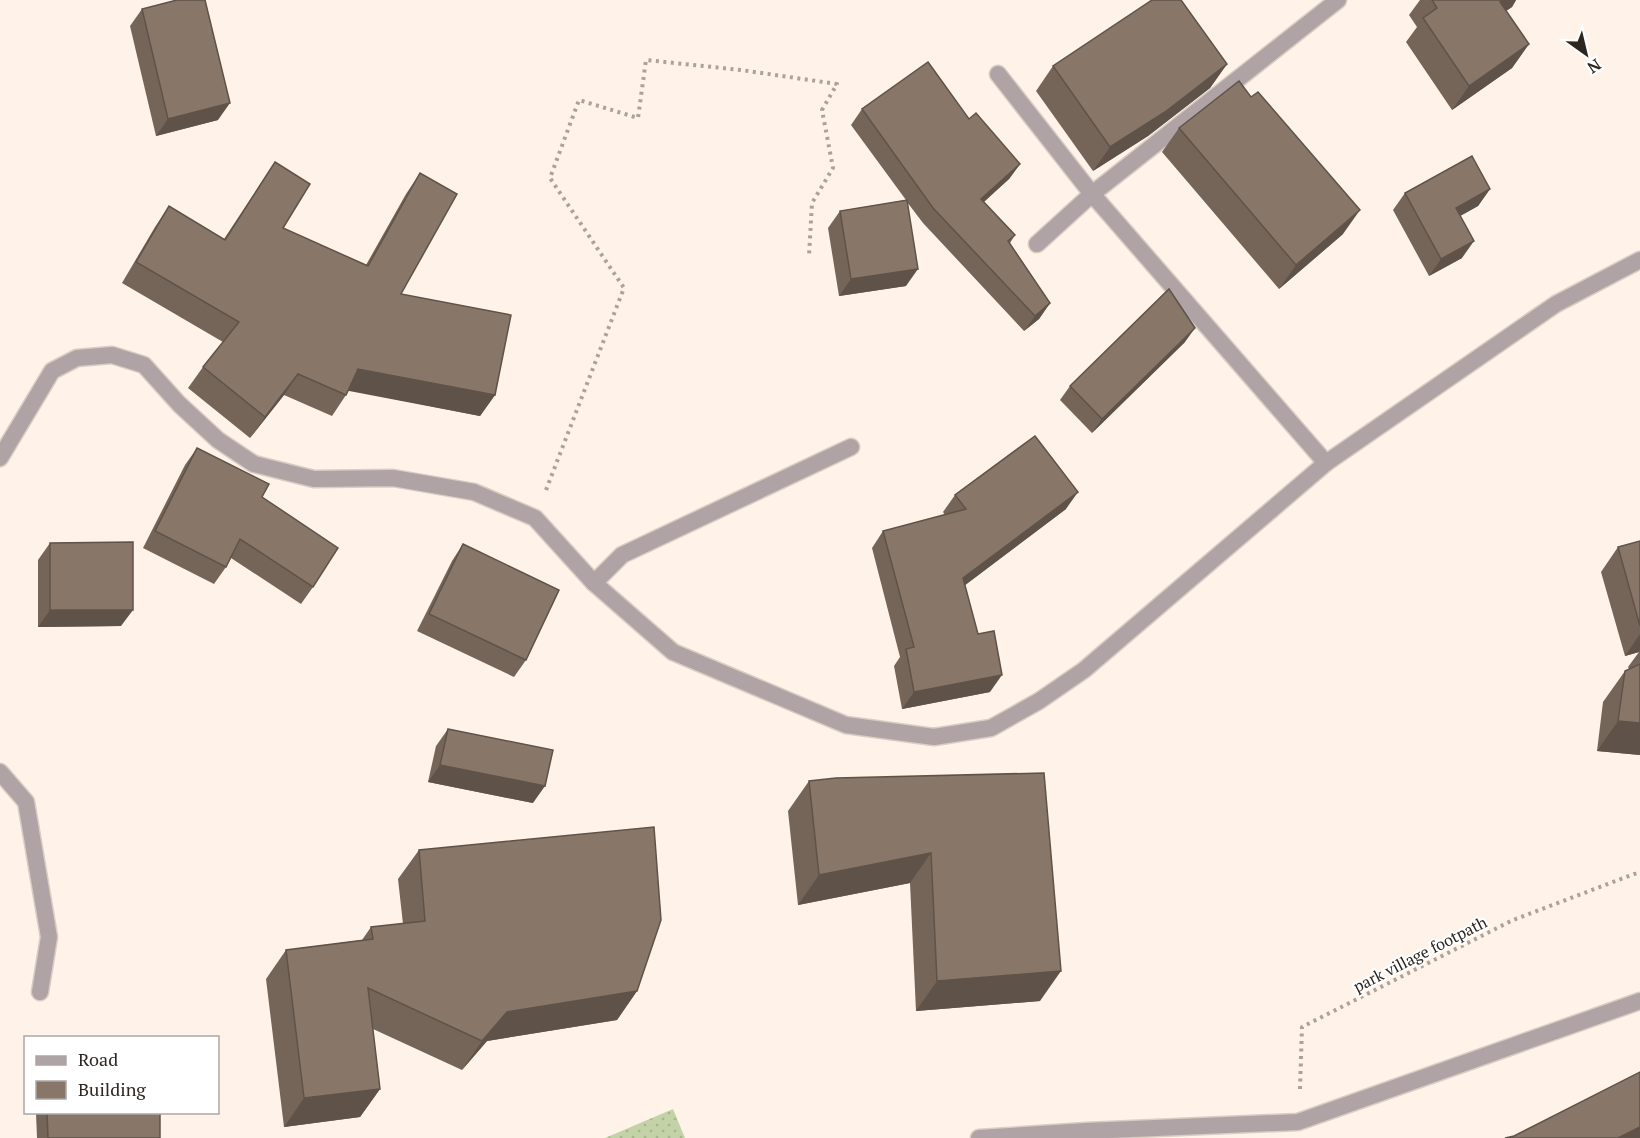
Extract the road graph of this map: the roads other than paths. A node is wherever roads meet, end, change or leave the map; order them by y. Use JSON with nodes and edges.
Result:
{"nodes":[{"id":1,"x":1338,"y":0,"type":"edge"},
{"id":2,"x":998,"y":74,"type":"dead end"},
{"id":3,"x":1092,"y":194,"type":"junction"},
{"id":4,"x":1037,"y":244,"type":"dead end"},
{"id":5,"x":1640,"y":260,"type":"edge"},
{"id":6,"x":850,"y":447,"type":"dead end"},
{"id":7,"x":0,"y":458,"type":"edge"},
{"id":8,"x":1326,"y":463,"type":"junction"},
{"id":9,"x":594,"y":583,"type":"junction"},
{"id":10,"x":0,"y":772,"type":"edge"},
{"id":11,"x":40,"y":993,"type":"dead end"},
{"id":12,"x":1640,"y":1001,"type":"edge"},
{"id":13,"x":979,"y":1138,"type":"edge"}],
"edges":[{"from":1,"to":3,"type":"street"},
{"from":2,"to":3,"type":"street"},
{"from":3,"to":4,"type":"street"},
{"from":3,"to":8,"type":"street"},
{"from":5,"to":8,"type":"street"},
{"from":6,"to":9,"type":"street"},
{"from":7,"to":9,"type":"street"},
{"from":8,"to":9,"type":"street"},
{"from":10,"to":11,"type":"street"},
{"from":12,"to":13,"type":"street"}]}
